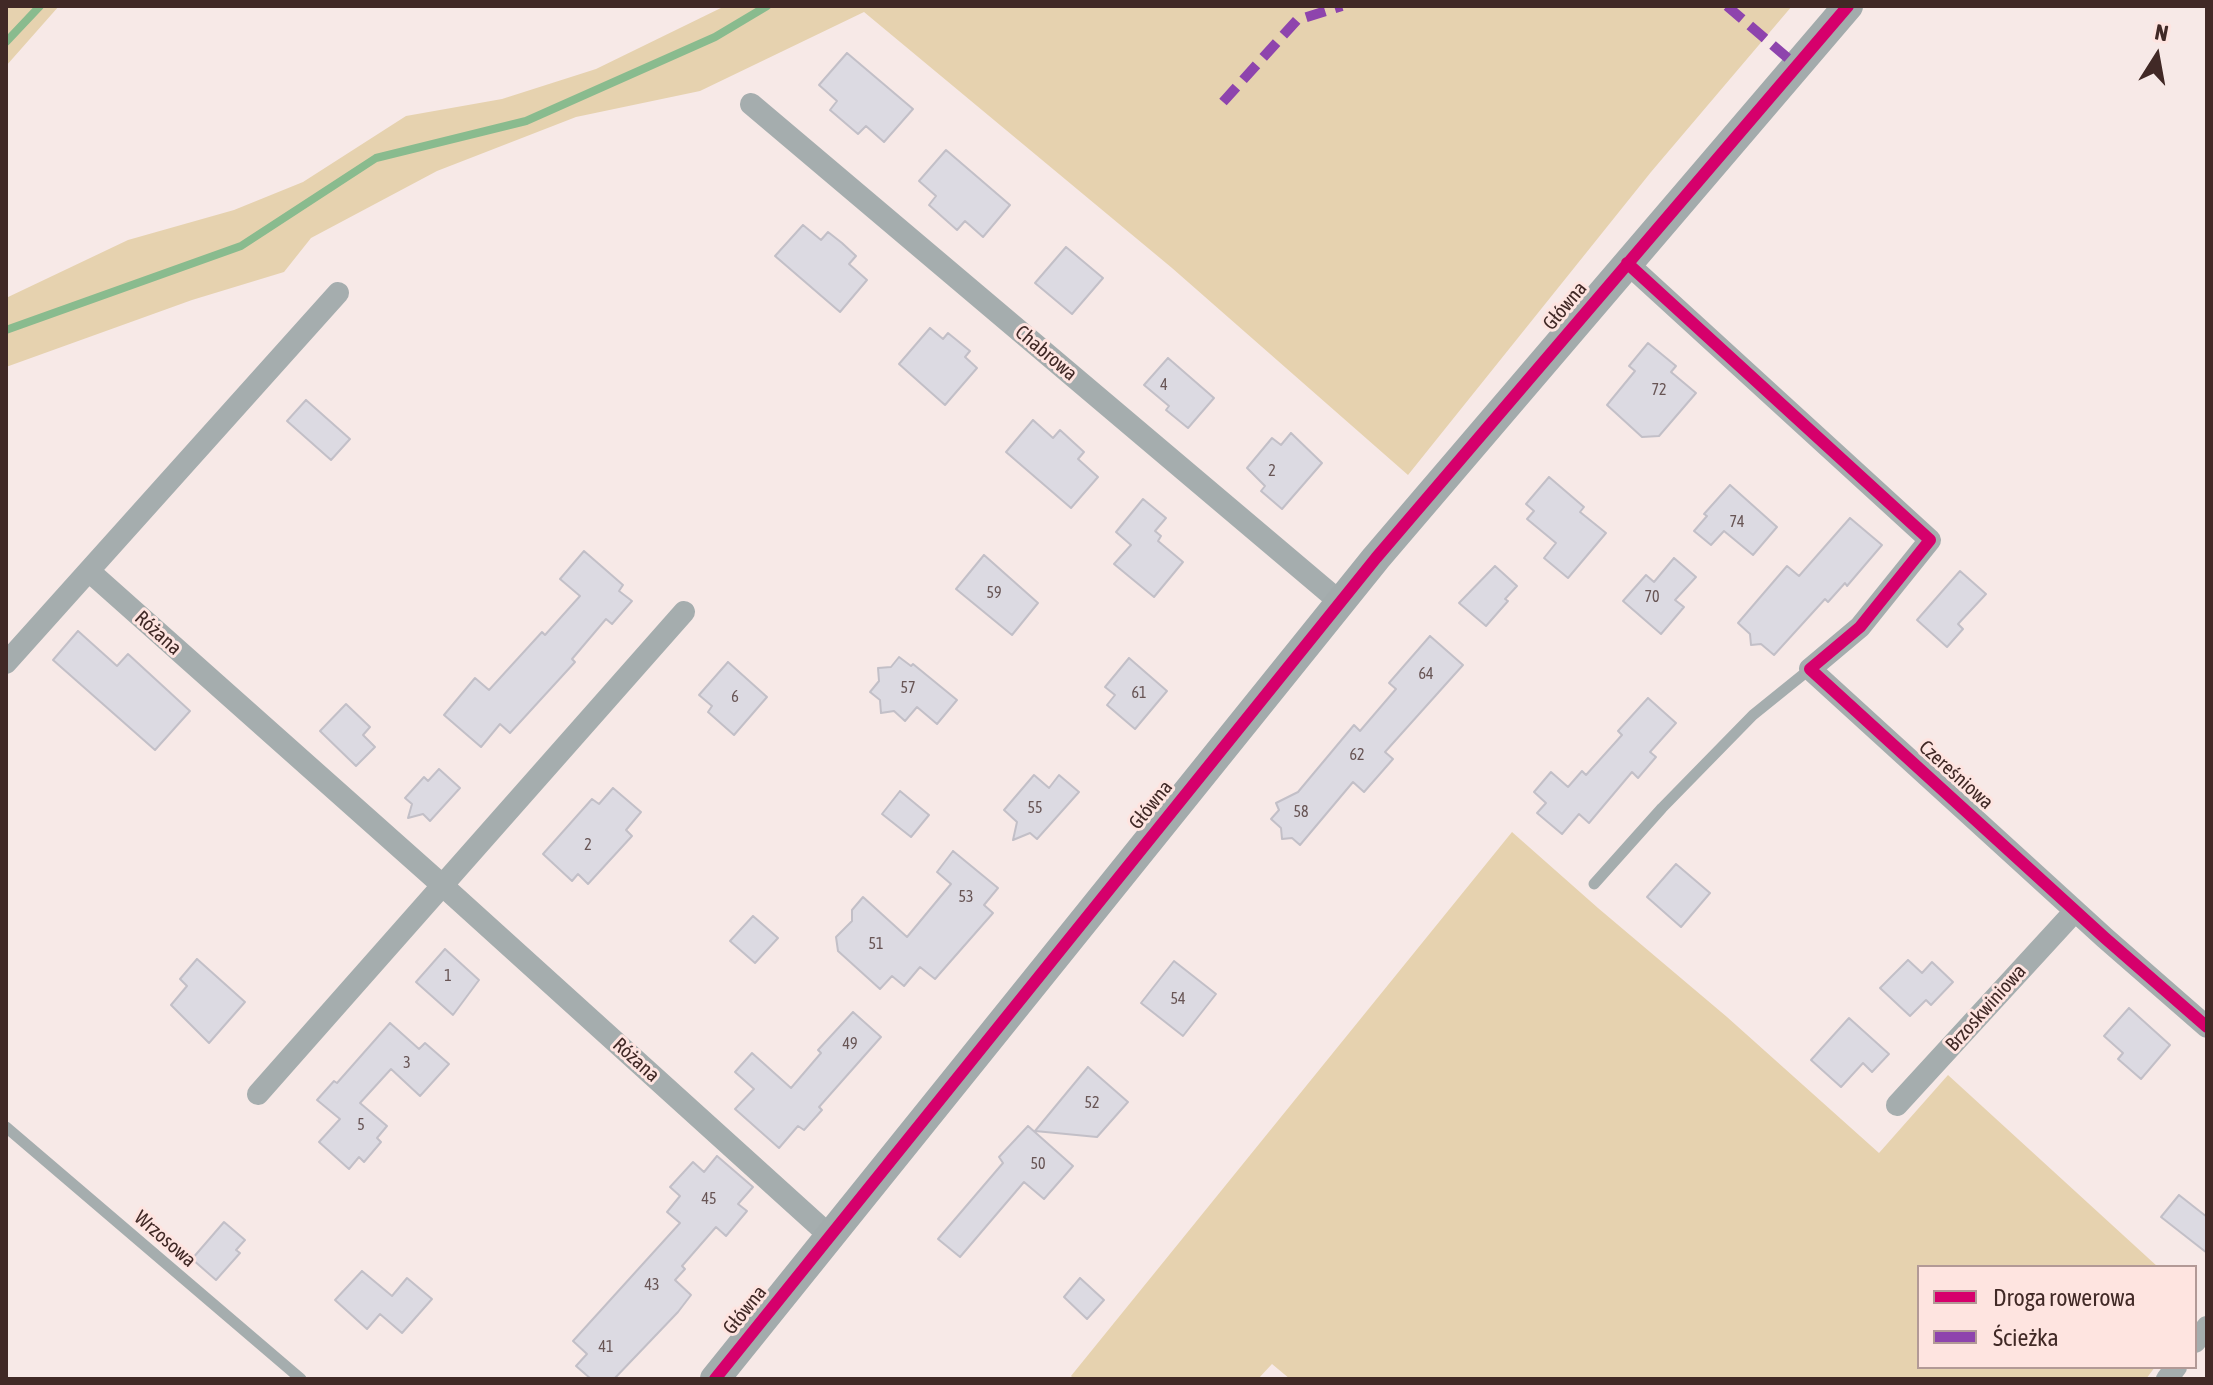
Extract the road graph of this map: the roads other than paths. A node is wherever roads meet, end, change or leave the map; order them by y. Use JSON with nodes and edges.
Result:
{"nodes":[{"id":1,"x":1848,"y":6,"type":"edge"},
{"id":2,"x":751,"y":104,"type":"dead end"},
{"id":3,"x":1627,"y":263,"type":"junction"},
{"id":4,"x":338,"y":293,"type":"dead end"},
{"id":5,"x":89,"y":571,"type":"junction"},
{"id":6,"x":1340,"y":602,"type":"junction"},
{"id":7,"x":684,"y":612,"type":"dead end"},
{"id":8,"x":6,"y":663,"type":"edge"},
{"id":9,"x":1810,"y":669,"type":"junction"},
{"id":10,"x":1594,"y":884,"type":"dead end"},
{"id":11,"x":442,"y":885,"type":"junction"},
{"id":12,"x":2075,"y":911,"type":"junction"},
{"id":13,"x":2207,"y":1027,"type":"edge"},
{"id":14,"x":258,"y":1094,"type":"dead end"},
{"id":15,"x":1897,"y":1105,"type":"dead end"},
{"id":16,"x":6,"y":1127,"type":"edge"},
{"id":17,"x":830,"y":1236,"type":"junction"},
{"id":18,"x":301,"y":1379,"type":"edge"},
{"id":19,"x":715,"y":1379,"type":"edge"}],
"edges":[{"from":1,"to":3,"type":"street","name":"Główna"},
{"from":2,"to":6,"type":"street","name":"Chabrowa"},
{"from":3,"to":6,"type":"street","name":"Główna"},
{"from":3,"to":9,"type":"street"},
{"from":4,"to":5,"type":"street"},
{"from":5,"to":8,"type":"street"},
{"from":5,"to":11,"type":"street","name":"Różana"},
{"from":6,"to":17,"type":"street","name":"Główna"},
{"from":7,"to":11,"type":"street"},
{"from":9,"to":10,"type":"lane"},
{"from":9,"to":12,"type":"street","name":"Czereśniowa"},
{"from":11,"to":14,"type":"street"},
{"from":11,"to":17,"type":"street","name":"Różana"},
{"from":12,"to":13,"type":"street","name":"Czereśniowa"},
{"from":12,"to":15,"type":"street","name":"Brzoskwiniowa"},
{"from":16,"to":18,"type":"lane","name":"Wrzosowa"},
{"from":17,"to":19,"type":"street","name":"Główna"}]}
